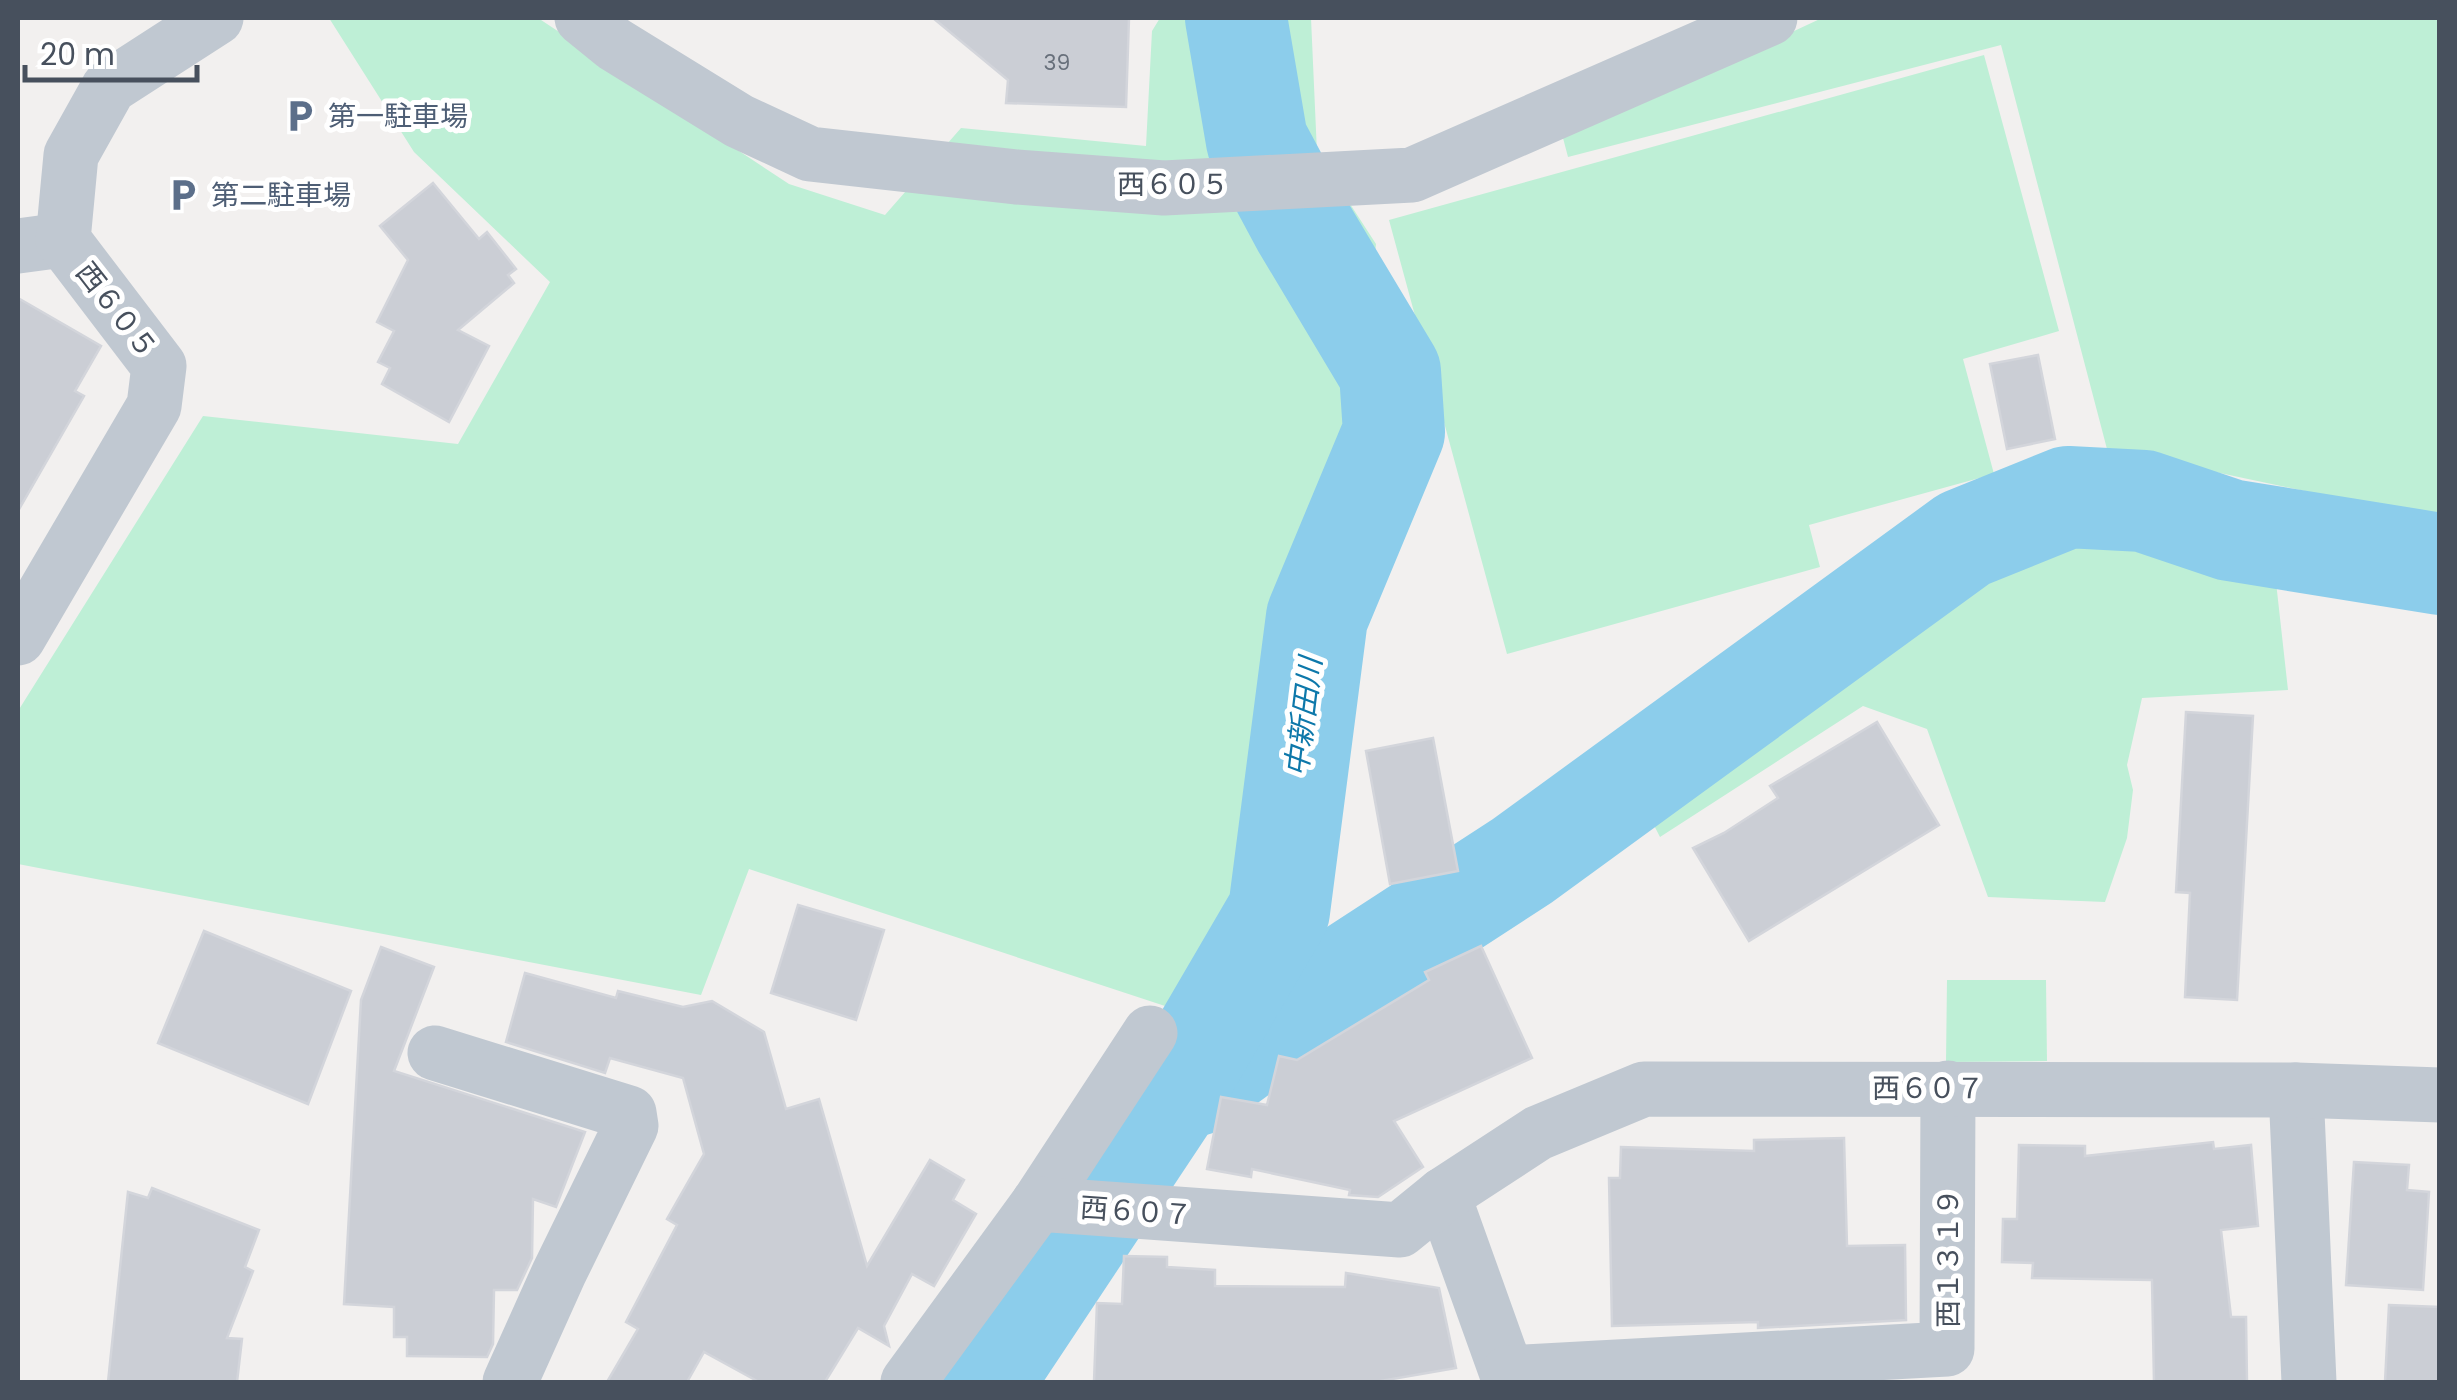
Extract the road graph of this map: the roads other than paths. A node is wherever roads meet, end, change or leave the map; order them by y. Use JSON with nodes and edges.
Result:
{"nodes":[{"id":1,"x":216,"y":18,"type":"edge"},
{"id":2,"x":582,"y":18,"type":"edge"},
{"id":3,"x":1770,"y":18,"type":"edge"},
{"id":4,"x":40,"y":243,"type":"edge"},
{"id":5,"x":18,"y":638,"type":"edge"},
{"id":6,"x":1150,"y":1034,"type":"dead end"},
{"id":7,"x":435,"y":1054,"type":"dead end"},
{"id":8,"x":1948,"y":1088,"type":"junction"},
{"id":9,"x":2296,"y":1090,"type":"junction"},
{"id":10,"x":2440,"y":1096,"type":"edge"},
{"id":11,"x":1443,"y":1195,"type":"junction"},
{"id":12,"x":1050,"y":1205,"type":"junction"},
{"id":13,"x":1509,"y":1378,"type":"edge"},
{"id":14,"x":510,"y":1382,"type":"edge"},
{"id":15,"x":908,"y":1382,"type":"edge"},
{"id":16,"x":2309,"y":1382,"type":"edge"}],
"edges":[{"from":1,"to":4,"type":"street","name":"西６０５"},
{"from":2,"to":3,"type":"street","name":"西６０５"},
{"from":4,"to":5,"type":"street","name":"西６０５"},
{"from":6,"to":12,"type":"street"},
{"from":7,"to":14,"type":"street"},
{"from":8,"to":9,"type":"street","name":"西６０７"},
{"from":8,"to":11,"type":"street","name":"西６０７"},
{"from":8,"to":13,"type":"street","name":"西１３１９"},
{"from":9,"to":10,"type":"street","name":"西６０７"},
{"from":9,"to":16,"type":"street"},
{"from":11,"to":12,"type":"street","name":"西６０７"},
{"from":11,"to":13,"type":"street"},
{"from":12,"to":15,"type":"street"}]}
